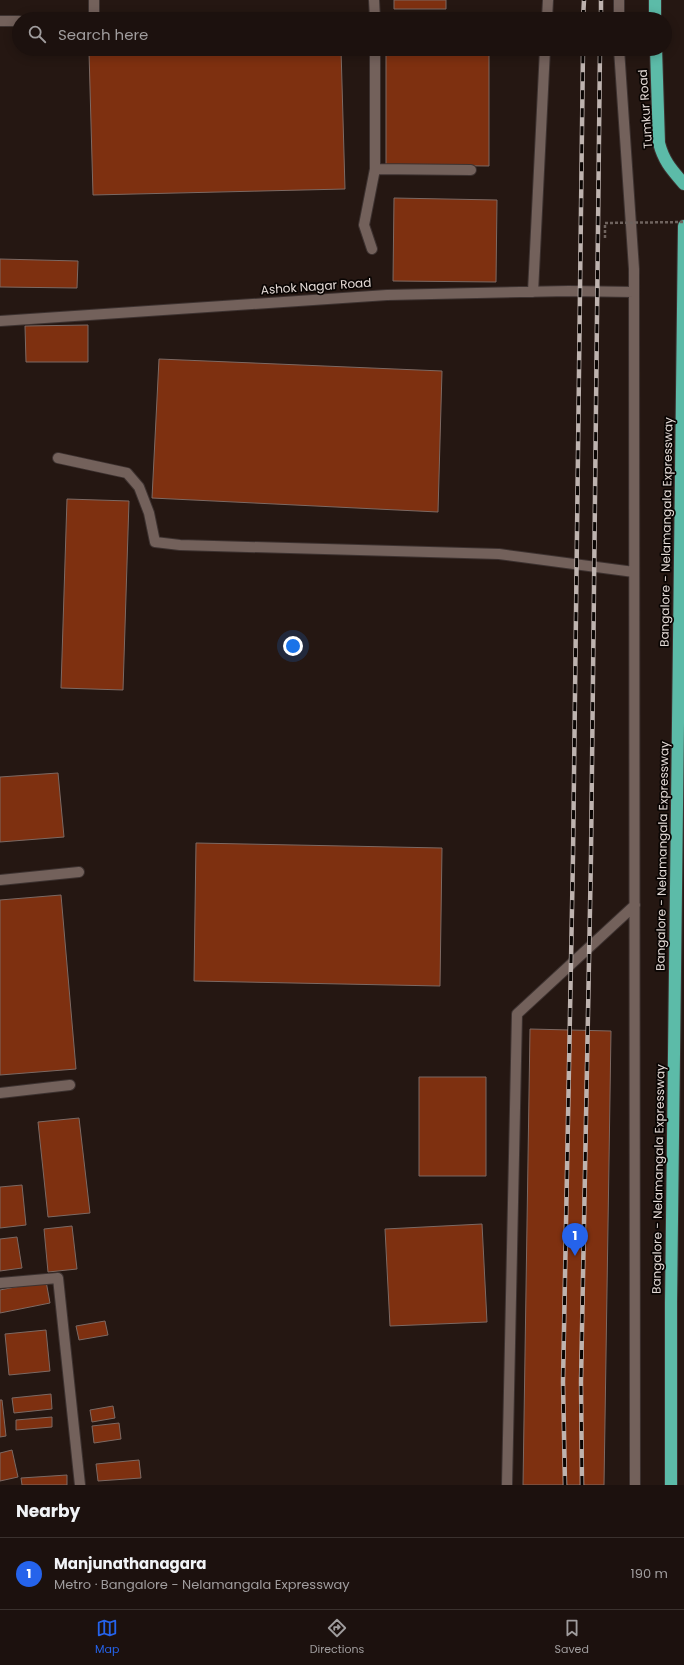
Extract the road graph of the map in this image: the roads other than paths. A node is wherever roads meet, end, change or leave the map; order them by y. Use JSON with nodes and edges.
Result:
{"nodes":[{"id":1,"x":94,"y":0,"type":"edge"},
{"id":2,"x":374,"y":0,"type":"edge"},
{"id":3,"x":548,"y":0,"type":"edge"},
{"id":4,"x":619,"y":0,"type":"edge"},
{"id":5,"x":655,"y":0,"type":"edge"},
{"id":6,"x":94,"y":12,"type":"edge"},
{"id":7,"x":375,"y":12,"type":"edge"},
{"id":8,"x":547,"y":12,"type":"edge"},
{"id":9,"x":619,"y":12,"type":"edge"},
{"id":10,"x":655,"y":12,"type":"edge"},
{"id":11,"x":0,"y":20,"type":"edge"},
{"id":12,"x":12,"y":20,"type":"edge"},
{"id":13,"x":375,"y":56,"type":"edge"},
{"id":14,"x":545,"y":56,"type":"edge"},
{"id":15,"x":619,"y":56,"type":"edge"},
{"id":16,"x":656,"y":56,"type":"edge"},
{"id":17,"x":375,"y":169,"type":"junction"},
{"id":18,"x":471,"y":170,"type":"dead end"},
{"id":19,"x":684,"y":184,"type":"edge"},
{"id":20,"x":684,"y":226,"type":"edge"},
{"id":21,"x":372,"y":249,"type":"dead end"},
{"id":22,"x":533,"y":292,"type":"junction"},
{"id":23,"x":634,"y":292,"type":"junction"},
{"id":24,"x":0,"y":321,"type":"edge"},
{"id":25,"x":58,"y":458,"type":"dead end"},
{"id":26,"x":634,"y":572,"type":"junction"},
{"id":27,"x":78,"y":872,"type":"dead end"},
{"id":28,"x":0,"y":880,"type":"edge"},
{"id":29,"x":634,"y":905,"type":"junction"},
{"id":30,"x":70,"y":1084,"type":"dead end"},
{"id":31,"x":0,"y":1093,"type":"edge"},
{"id":32,"x":0,"y":1283,"type":"edge"},
{"id":33,"x":80,"y":1485,"type":"edge"},
{"id":34,"x":507,"y":1485,"type":"edge"},
{"id":35,"x":635,"y":1485,"type":"edge"},
{"id":36,"x":671,"y":1485,"type":"edge"}],
"edges":[{"from":1,"to":6,"type":"street"},
{"from":2,"to":7,"type":"street"},
{"from":3,"to":8,"type":"street"},
{"from":4,"to":9,"type":"street"},
{"from":5,"to":10,"type":"highway"},
{"from":11,"to":12,"type":"street"},
{"from":13,"to":17,"type":"street"},
{"from":14,"to":22,"type":"street"},
{"from":15,"to":23,"type":"street"},
{"from":16,"to":19,"type":"highway","name":"Tumkur Road"},
{"from":17,"to":18,"type":"street"},
{"from":17,"to":21,"type":"street"},
{"from":20,"to":36,"type":"highway","name":"Bangalore - Nelamangala Expressway"},
{"from":22,"to":23,"type":"street","name":"Ashok Nagar Road"},
{"from":22,"to":24,"type":"street","name":"Ashok Nagar Road"},
{"from":23,"to":26,"type":"street"},
{"from":25,"to":26,"type":"street"},
{"from":26,"to":29,"type":"street"},
{"from":27,"to":28,"type":"street"},
{"from":29,"to":34,"type":"street"},
{"from":29,"to":35,"type":"street"},
{"from":30,"to":31,"type":"street"},
{"from":32,"to":33,"type":"street"}]}
